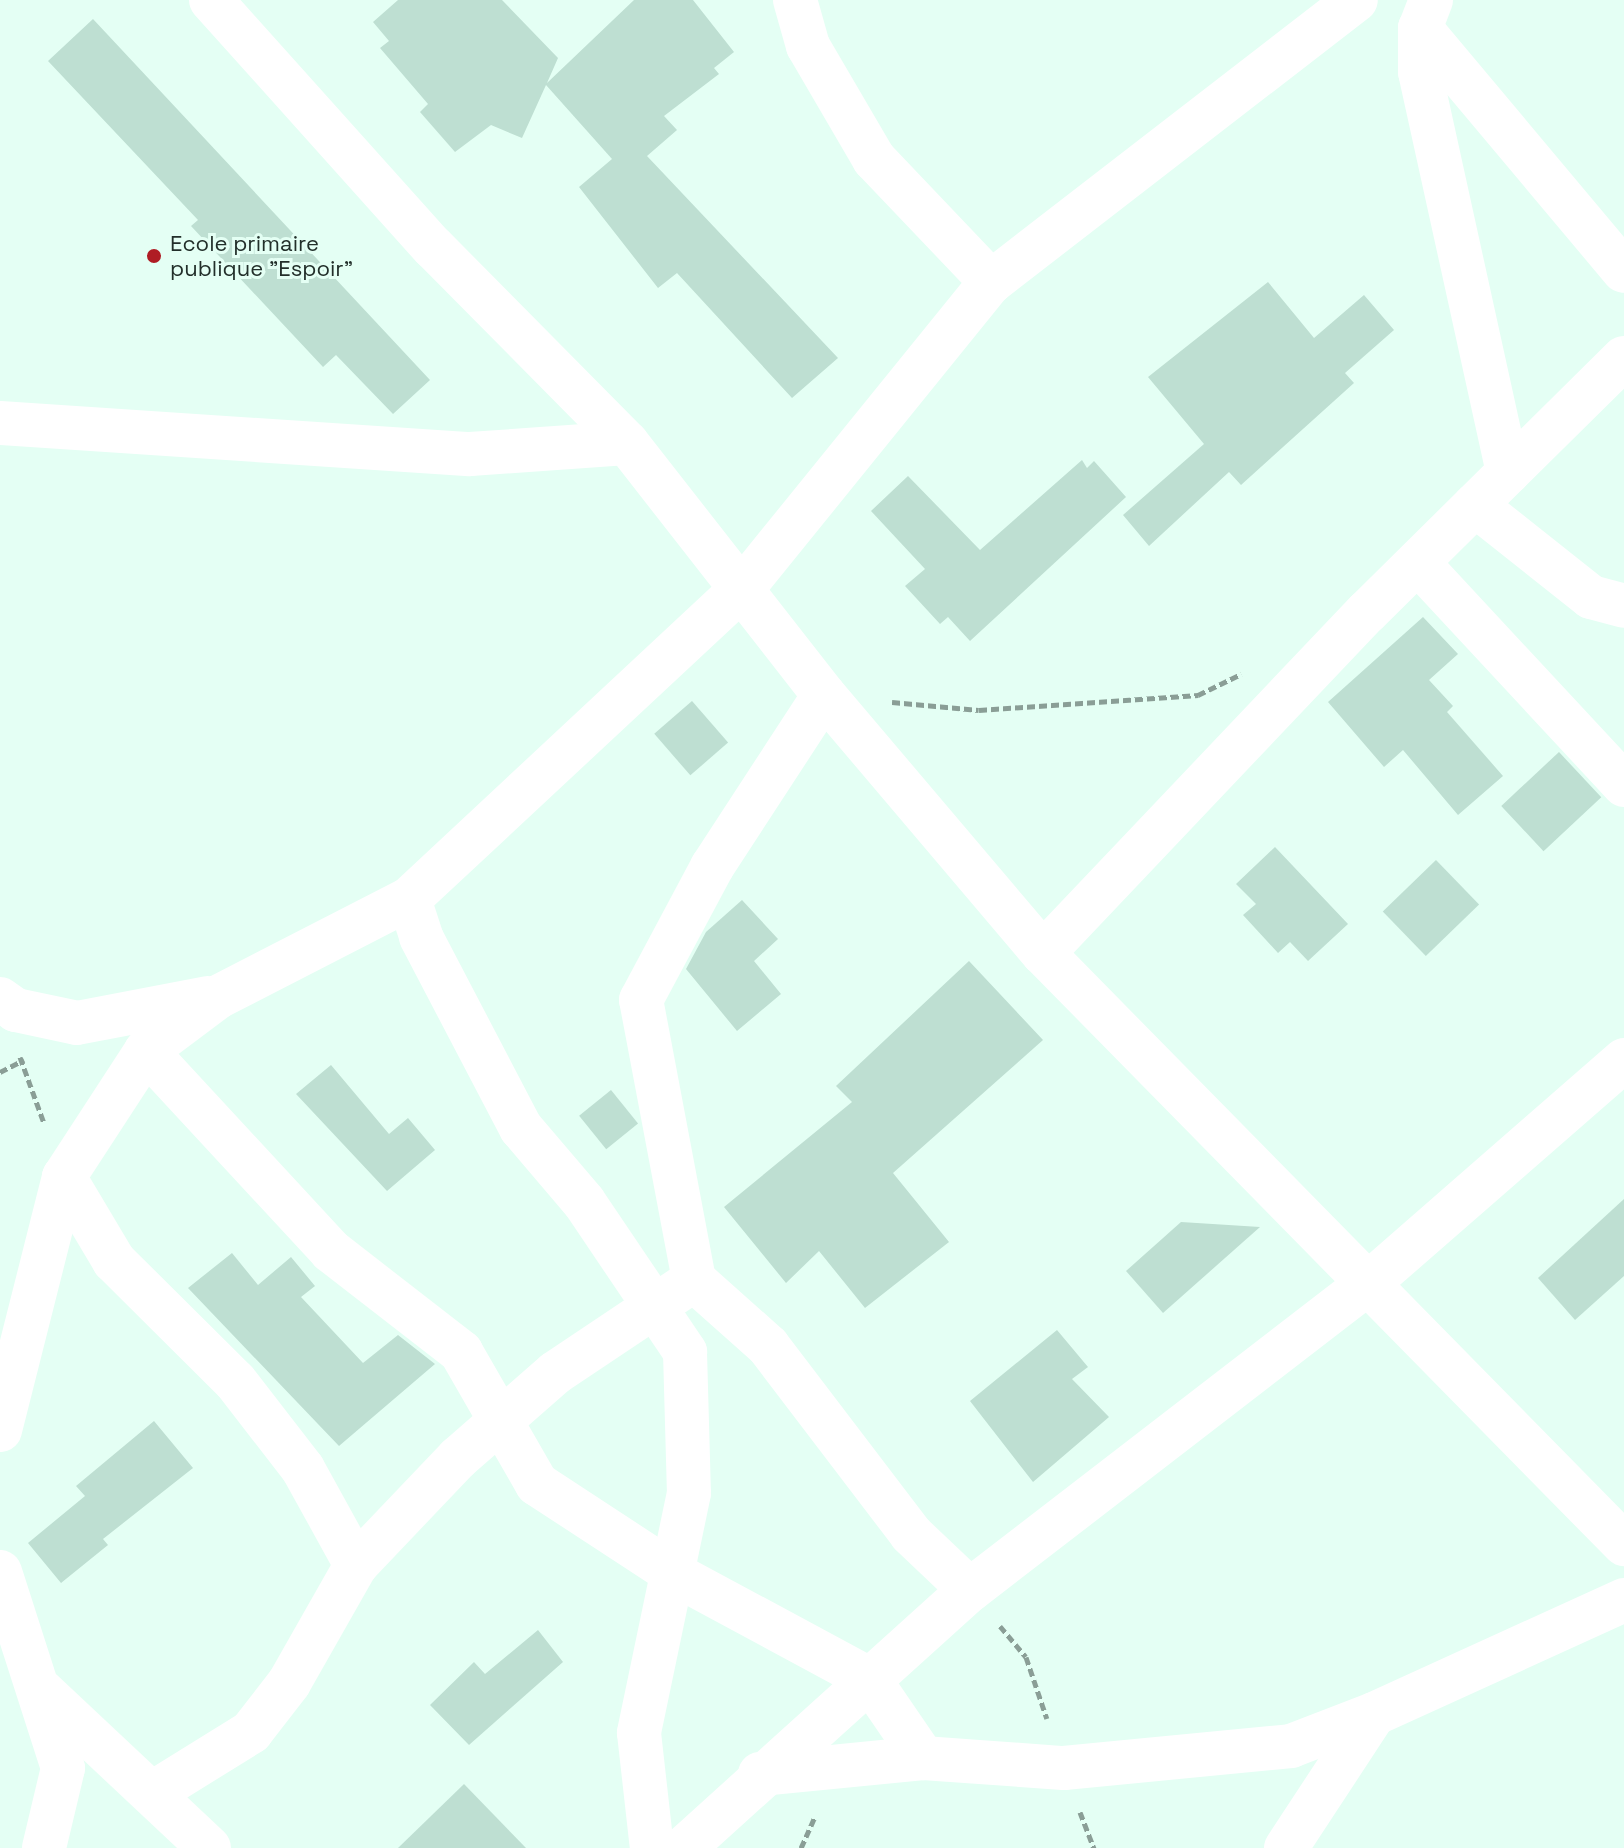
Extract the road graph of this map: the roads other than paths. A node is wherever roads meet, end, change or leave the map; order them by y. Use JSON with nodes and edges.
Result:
{"nodes":[{"id":1,"x":211,"y":0,"type":"edge"},
{"id":2,"x":795,"y":0,"type":"edge"},
{"id":3,"x":1356,"y":0,"type":"edge"},
{"id":4,"x":1425,"y":14,"type":"edge"},
{"id":5,"x":1624,"y":271,"type":"edge"},
{"id":6,"x":991,"y":282,"type":"junction"},
{"id":7,"x":1624,"y":358,"type":"edge"},
{"id":8,"x":0,"y":423,"type":"edge"},
{"id":9,"x":627,"y":443,"type":"junction"},
{"id":10,"x":1508,"y":472,"type":"junction"},
{"id":11,"x":1475,"y":505,"type":"junction"},
{"id":12,"x":1418,"y":563,"type":"junction"},
{"id":13,"x":742,"y":589,"type":"junction"},
{"id":14,"x":1624,"y":606,"type":"edge"},
{"id":15,"x":824,"y":695,"type":"junction"},
{"id":16,"x":1624,"y":785,"type":"edge"},
{"id":17,"x":409,"y":899,"type":"junction"},
{"id":18,"x":1043,"y":953,"type":"junction"},
{"id":19,"x":218,"y":997,"type":"junction"},
{"id":20,"x":0,"y":999,"type":"edge"},
{"id":21,"x":146,"y":1051,"type":"junction"},
{"id":22,"x":1624,"y":1060,"type":"edge"},
{"id":23,"x":64,"y":1177,"type":"junction"},
{"id":24,"x":694,"y":1280,"type":"junction"},
{"id":25,"x":1371,"y":1281,"type":"junction"},
{"id":26,"x":652,"y":1306,"type":"junction"},
{"id":27,"x":507,"y":1422,"type":"junction"},
{"id":28,"x":0,"y":1430,"type":"edge"},
{"id":29,"x":1624,"y":1544,"type":"edge"},
{"id":30,"x":356,"y":1565,"type":"junction"},
{"id":31,"x":0,"y":1572,"type":"edge"},
{"id":32,"x":676,"y":1575,"type":"junction"},
{"id":33,"x":970,"y":1590,"type":"junction"},
{"id":34,"x":1624,"y":1600,"type":"edge"},
{"id":35,"x":869,"y":1679,"type":"junction"},
{"id":36,"x":42,"y":1691,"type":"junction"},
{"id":37,"x":1374,"y":1714,"type":"junction"},
{"id":38,"x":923,"y":1758,"type":"junction"},
{"id":39,"x":760,"y":1774,"type":"junction"},
{"id":40,"x":156,"y":1791,"type":"junction"},
{"id":41,"x":44,"y":1848,"type":"edge"},
{"id":42,"x":209,"y":1848,"type":"edge"},
{"id":43,"x":652,"y":1848,"type":"edge"},
{"id":44,"x":684,"y":1848,"type":"edge"},
{"id":45,"x":1286,"y":1848,"type":"edge"}],
"edges":[{"from":1,"to":9,"type":"street"},
{"from":2,"to":6,"type":"street"},
{"from":3,"to":6,"type":"street"},
{"from":4,"to":5,"type":"street"},
{"from":4,"to":10,"type":"street"},
{"from":6,"to":13,"type":"street"},
{"from":7,"to":10,"type":"street"},
{"from":8,"to":9,"type":"street"},
{"from":9,"to":13,"type":"street"},
{"from":10,"to":11,"type":"street"},
{"from":11,"to":12,"type":"street"},
{"from":11,"to":14,"type":"street"},
{"from":12,"to":16,"type":"street"},
{"from":12,"to":18,"type":"street"},
{"from":13,"to":15,"type":"street"},
{"from":13,"to":17,"type":"street"},
{"from":15,"to":18,"type":"street"},
{"from":15,"to":24,"type":"street"},
{"from":17,"to":19,"type":"street"},
{"from":17,"to":26,"type":"street"},
{"from":18,"to":25,"type":"street"},
{"from":19,"to":20,"type":"street"},
{"from":19,"to":21,"type":"street"},
{"from":21,"to":23,"type":"street"},
{"from":21,"to":27,"type":"street"},
{"from":22,"to":25,"type":"street"},
{"from":23,"to":28,"type":"street"},
{"from":23,"to":30,"type":"street"},
{"from":24,"to":26,"type":"street"},
{"from":24,"to":33,"type":"street"},
{"from":25,"to":29,"type":"street"},
{"from":25,"to":33,"type":"street"},
{"from":26,"to":27,"type":"street"},
{"from":26,"to":32,"type":"street"},
{"from":27,"to":30,"type":"street"},
{"from":27,"to":32,"type":"street"},
{"from":30,"to":40,"type":"street"},
{"from":31,"to":36,"type":"street"},
{"from":32,"to":35,"type":"street"},
{"from":32,"to":43,"type":"street"},
{"from":33,"to":35,"type":"street"},
{"from":34,"to":37,"type":"street"},
{"from":35,"to":38,"type":"street"},
{"from":35,"to":39,"type":"street"},
{"from":36,"to":40,"type":"street"},
{"from":36,"to":41,"type":"street"},
{"from":37,"to":38,"type":"street"},
{"from":37,"to":45,"type":"street"},
{"from":38,"to":39,"type":"street"},
{"from":39,"to":44,"type":"street"},
{"from":40,"to":42,"type":"street"}]}
